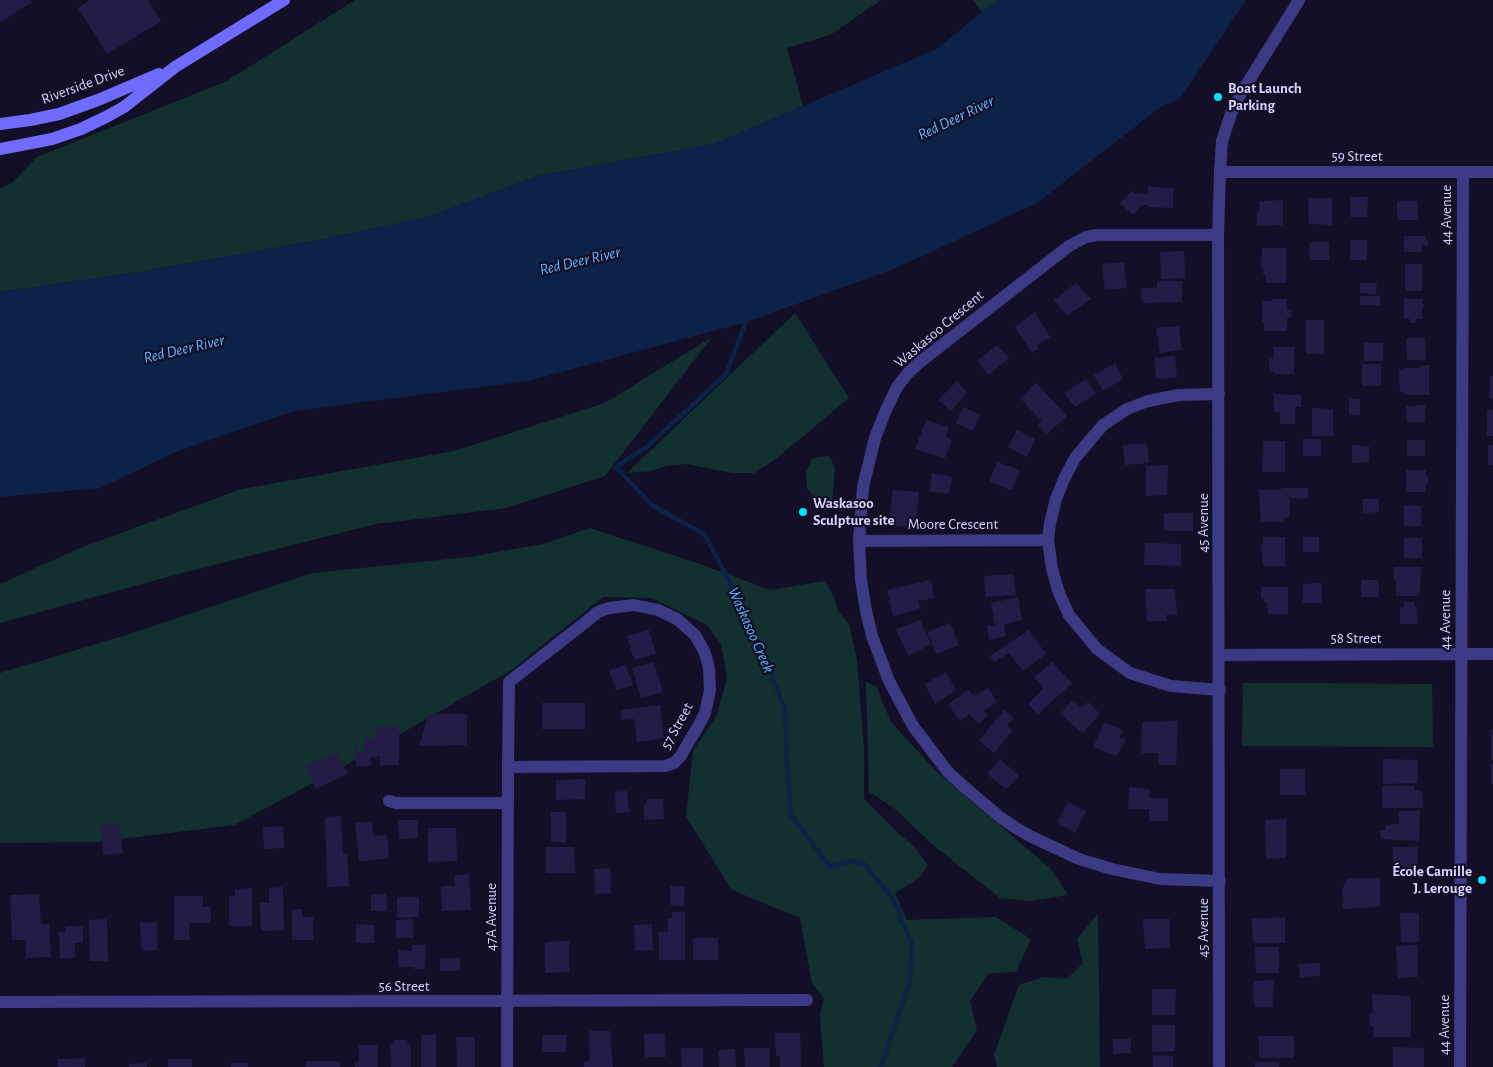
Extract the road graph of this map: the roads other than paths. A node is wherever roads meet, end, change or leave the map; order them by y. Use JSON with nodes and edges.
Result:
{"nodes":[{"id":1,"x":284,"y":0,"type":"edge"},
{"id":2,"x":1299,"y":0,"type":"edge"},
{"id":3,"x":175,"y":67,"type":"junction"},
{"id":4,"x":30,"y":120,"type":"junction"},
{"id":5,"x":0,"y":124,"type":"edge"},
{"id":6,"x":37,"y":143,"type":"junction"},
{"id":7,"x":0,"y":148,"type":"edge"},
{"id":8,"x":1220,"y":172,"type":"junction"},
{"id":9,"x":1463,"y":172,"type":"junction"},
{"id":10,"x":1493,"y":172,"type":"edge"},
{"id":11,"x":1218,"y":235,"type":"junction"},
{"id":12,"x":1219,"y":394,"type":"junction"},
{"id":13,"x":1048,"y":540,"type":"junction"},
{"id":14,"x":859,"y":541,"type":"junction"},
{"id":15,"x":1461,"y":654,"type":"junction"},
{"id":16,"x":1493,"y":654,"type":"edge"},
{"id":17,"x":1220,"y":655,"type":"junction"},
{"id":18,"x":1220,"y":690,"type":"junction"},
{"id":19,"x":508,"y":767,"type":"junction"},
{"id":20,"x":388,"y":801,"type":"dead end"},
{"id":21,"x":508,"y":803,"type":"junction"},
{"id":22,"x":1220,"y":881,"type":"junction"},
{"id":23,"x":807,"y":1000,"type":"dead end"},
{"id":24,"x":0,"y":1002,"type":"edge"},
{"id":25,"x":507,"y":1002,"type":"junction"},
{"id":26,"x":507,"y":1067,"type":"edge"},
{"id":27,"x":1219,"y":1067,"type":"edge"},
{"id":28,"x":1460,"y":1067,"type":"edge"}],
"edges":[{"from":1,"to":3,"type":"main road","name":"Riverside Drive"},
{"from":2,"to":8,"type":"street","name":"45 Avenue"},
{"from":3,"to":4,"type":"main road","name":"Riverside Drive"},
{"from":3,"to":6,"type":"main road","name":"Riverside Drive"},
{"from":4,"to":5,"type":"main road","name":"Riverside Drive"},
{"from":4,"to":6,"type":"main road"},
{"from":6,"to":7,"type":"main road","name":"Riverside Drive"},
{"from":8,"to":9,"type":"street","name":"59 Street"},
{"from":8,"to":11,"type":"street","name":"45 Avenue"},
{"from":9,"to":10,"type":"street","name":"59 Street"},
{"from":9,"to":15,"type":"street","name":"44 Avenue"},
{"from":11,"to":12,"type":"street","name":"45 Avenue"},
{"from":11,"to":14,"type":"street","name":"Waskasoo Crescent"},
{"from":12,"to":13,"type":"street"},
{"from":12,"to":17,"type":"street","name":"45 Avenue"},
{"from":13,"to":14,"type":"street","name":"Moore Crescent"},
{"from":13,"to":18,"type":"street"},
{"from":14,"to":22,"type":"street","name":"Waskasoo Crescent"},
{"from":15,"to":16,"type":"street","name":"58 Street"},
{"from":15,"to":17,"type":"street","name":"58 Street"},
{"from":15,"to":28,"type":"street","name":"44 Avenue"},
{"from":17,"to":18,"type":"street","name":"45 Avenue"},
{"from":18,"to":22,"type":"street","name":"45 Avenue"},
{"from":19,"to":19,"type":"street","name":"57 Street"},
{"from":19,"to":21,"type":"street","name":"47A Avenue"},
{"from":20,"to":21,"type":"street"},
{"from":21,"to":25,"type":"street","name":"47A Avenue"},
{"from":22,"to":27,"type":"street","name":"45 Avenue"},
{"from":23,"to":25,"type":"street","name":"56 Street"},
{"from":24,"to":25,"type":"street","name":"56 Street"},
{"from":25,"to":26,"type":"street","name":"47A Avenue"}]}
